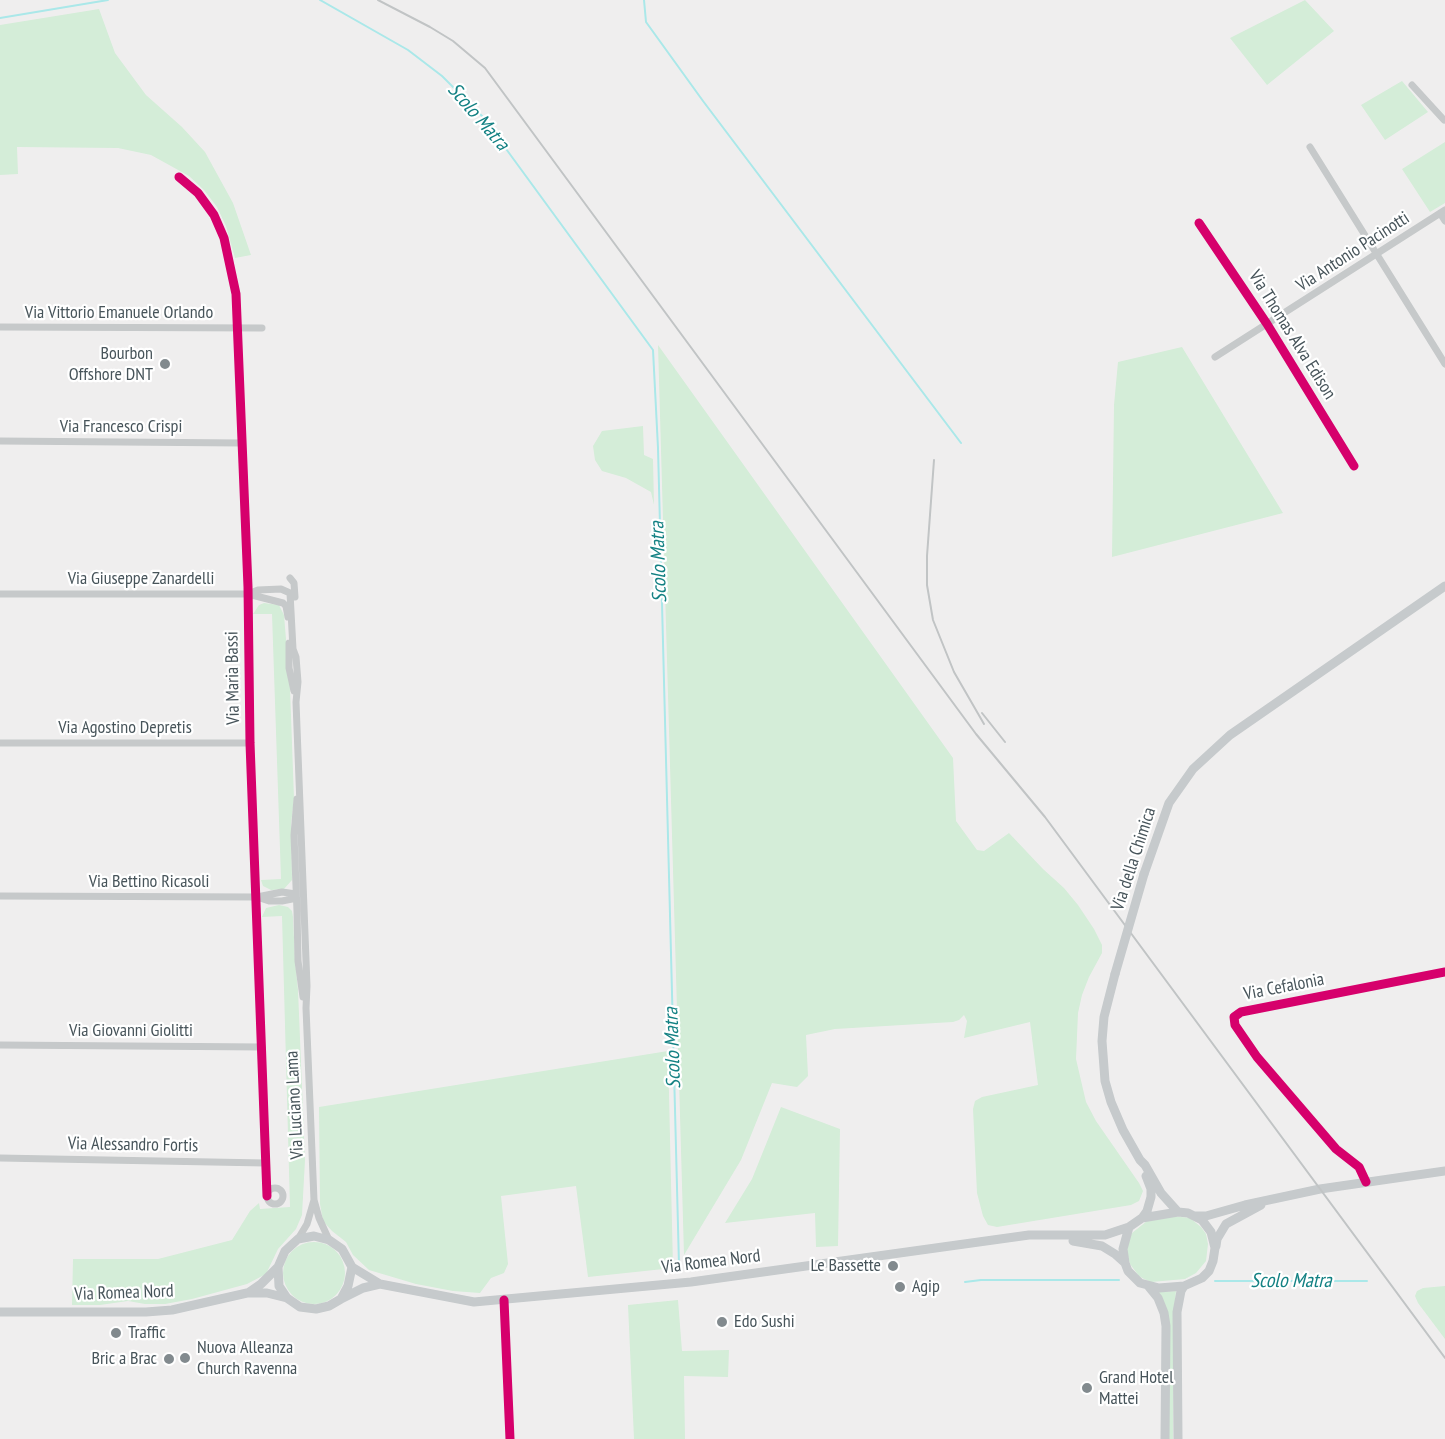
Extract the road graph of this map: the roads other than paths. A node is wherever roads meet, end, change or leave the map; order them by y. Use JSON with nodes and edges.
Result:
{"nodes":[{"id":1,"x":1412,"y":85,"type":"dead end"},
{"id":2,"x":1445,"y":120,"type":"edge"},
{"id":3,"x":1310,"y":147,"type":"dead end"},
{"id":4,"x":179,"y":177,"type":"dead end"},
{"id":5,"x":1442,"y":211,"type":"edge"},
{"id":6,"x":1445,"y":221,"type":"edge"},
{"id":7,"x":1199,"y":223,"type":"dead end"},
{"id":8,"x":1377,"y":255,"type":"junction"},
{"id":9,"x":1267,"y":324,"type":"junction"},
{"id":10,"x":0,"y":327,"type":"edge"},
{"id":11,"x":238,"y":328,"type":"junction"},
{"id":12,"x":262,"y":328,"type":"dead end"},
{"id":13,"x":1215,"y":357,"type":"dead end"},
{"id":14,"x":1445,"y":364,"type":"edge"},
{"id":15,"x":0,"y":441,"type":"edge"},
{"id":16,"x":242,"y":443,"type":"junction"},
{"id":17,"x":1354,"y":466,"type":"dead end"},
{"id":18,"x":1445,"y":586,"type":"edge"},
{"id":19,"x":281,"y":589,"type":"junction"},
{"id":20,"x":0,"y":594,"type":"edge"},
{"id":21,"x":248,"y":594,"type":"junction"},
{"id":22,"x":296,"y":657,"type":"junction"},
{"id":23,"x":296,"y":702,"type":"junction"},
{"id":24,"x":0,"y":743,"type":"edge"},
{"id":25,"x":250,"y":743,"type":"junction"},
{"id":26,"x":299,"y":782,"type":"junction"},
{"id":27,"x":302,"y":832,"type":"junction"},
{"id":28,"x":296,"y":881,"type":"junction"},
{"id":29,"x":282,"y":892,"type":"junction"},
{"id":30,"x":296,"y":894,"type":"junction"},
{"id":31,"x":0,"y":896,"type":"edge"},
{"id":32,"x":257,"y":897,"type":"junction"},
{"id":33,"x":282,"y":902,"type":"junction"},
{"id":34,"x":297,"y":911,"type":"junction"},
{"id":35,"x":306,"y":958,"type":"junction"},
{"id":36,"x":1445,"y":972,"type":"edge"},
{"id":37,"x":306,"y":1008,"type":"junction"},
{"id":38,"x":0,"y":1045,"type":"edge"},
{"id":39,"x":262,"y":1047,"type":"junction"},
{"id":40,"x":0,"y":1158,"type":"edge"},
{"id":41,"x":1140,"y":1160,"type":"junction"},
{"id":42,"x":266,"y":1163,"type":"junction"},
{"id":43,"x":1445,"y":1171,"type":"edge"},
{"id":44,"x":1366,"y":1182,"type":"junction"},
{"id":45,"x":267,"y":1196,"type":"dead end"},
{"id":46,"x":1272,"y":1199,"type":"junction"},
{"id":47,"x":314,"y":1200,"type":"junction"},
{"id":48,"x":1179,"y":1212,"type":"junction"},
{"id":49,"x":1195,"y":1216,"type":"junction"},
{"id":50,"x":1142,"y":1218,"type":"junction"},
{"id":51,"x":1129,"y":1227,"type":"junction"},
{"id":52,"x":1047,"y":1236,"type":"junction"},
{"id":53,"x":298,"y":1239,"type":"junction"},
{"id":54,"x":329,"y":1240,"type":"junction"},
{"id":55,"x":1215,"y":1248,"type":"junction"},
{"id":56,"x":1125,"y":1263,"type":"junction"},
{"id":57,"x":278,"y":1267,"type":"junction"},
{"id":58,"x":352,"y":1267,"type":"junction"},
{"id":59,"x":380,"y":1284,"type":"junction"},
{"id":60,"x":1184,"y":1286,"type":"junction"},
{"id":61,"x":1149,"y":1287,"type":"junction"},
{"id":62,"x":248,"y":1293,"type":"junction"},
{"id":63,"x":287,"y":1298,"type":"junction"},
{"id":64,"x":341,"y":1299,"type":"junction"},
{"id":65,"x":504,"y":1300,"type":"junction"},
{"id":66,"x":0,"y":1312,"type":"edge"},
{"id":67,"x":510,"y":1439,"type":"edge"},
{"id":68,"x":1165,"y":1439,"type":"edge"},
{"id":69,"x":1178,"y":1439,"type":"edge"}],
"edges":[{"from":1,"to":2,"type":"street"},
{"from":3,"to":8,"type":"street"},
{"from":4,"to":11,"type":"street","name":"Via Maria Bassi"},
{"from":5,"to":6,"type":"street"},
{"from":5,"to":8,"type":"street","name":"Via Antonio Pacinotti"},
{"from":7,"to":9,"type":"street","name":"Via Thomas Alva Edison"},
{"from":8,"to":9,"type":"street","name":"Via Antonio Pacinotti"},
{"from":8,"to":14,"type":"street"},
{"from":9,"to":13,"type":"street","name":"Via Antonio Pacinotti"},
{"from":9,"to":17,"type":"street","name":"Via Thomas Alva Edison"},
{"from":10,"to":11,"type":"street","name":"Via Vittorio Emanuele Orlando"},
{"from":11,"to":12,"type":"street","name":"Via Vittorio Emanuele Orlando"},
{"from":11,"to":16,"type":"street","name":"Via Maria Bassi"},
{"from":15,"to":16,"type":"street","name":"Via Francesco Crispi"},
{"from":16,"to":21,"type":"street","name":"Via Maria Bassi"},
{"from":18,"to":41,"type":"main road","name":"Via della Chimica","bridge":true},
{"from":19,"to":21,"type":"street","name":"Via Giuseppe Zanardelli"},
{"from":19,"to":22,"type":"street","name":"Via Luciano Lama"},
{"from":19,"to":22,"type":"street","name":"Via Luciano Lama"},
{"from":20,"to":21,"type":"street","name":"Via Giuseppe Zanardelli"},
{"from":21,"to":23,"type":"street","name":"Via Luciano Lama"},
{"from":21,"to":25,"type":"street","name":"Via Maria Bassi"},
{"from":22,"to":23,"type":"street","name":"Via Luciano Lama"},
{"from":23,"to":26,"type":"street","name":"Via Luciano Lama"},
{"from":24,"to":25,"type":"street","name":"Via Agostino Depretis"},
{"from":25,"to":32,"type":"street","name":"Via Maria Bassi"},
{"from":26,"to":27,"type":"street","name":"Via Luciano Lama"},
{"from":26,"to":28,"type":"street","name":"Via Luciano Lama"},
{"from":27,"to":30,"type":"street","name":"Via Luciano Lama"},
{"from":27,"to":35,"type":"street","name":"Via Luciano Lama"},
{"from":28,"to":29,"type":"street"},
{"from":28,"to":30,"type":"street","name":"Via Luciano Lama"},
{"from":29,"to":30,"type":"street","name":"Via Bettino Ricasoli"},
{"from":29,"to":32,"type":"street","name":"Via Bettino Ricasoli"},
{"from":30,"to":33,"type":"street"},
{"from":30,"to":34,"type":"street","name":"Via Luciano Lama"},
{"from":30,"to":35,"type":"street","name":"Via Luciano Lama"},
{"from":31,"to":32,"type":"street","name":"Via Bettino Ricasoli"},
{"from":32,"to":33,"type":"street"},
{"from":32,"to":39,"type":"street","name":"Via Maria Bassi"},
{"from":33,"to":34,"type":"street"},
{"from":34,"to":37,"type":"street","name":"Via Luciano Lama"},
{"from":35,"to":37,"type":"street","name":"Via Luciano Lama"},
{"from":36,"to":44,"type":"street","name":"Via Cefalonia"},
{"from":37,"to":47,"type":"street","name":"Via Luciano Lama"},
{"from":38,"to":39,"type":"street","name":"Via Giovanni Giolitti"},
{"from":39,"to":42,"type":"street","name":"Via Maria Bassi"},
{"from":40,"to":42,"type":"street","name":"Via Alessandro Fortis"},
{"from":41,"to":48,"type":"main road","name":"Via della Chimica"},
{"from":41,"to":50,"type":"main road","name":"Via della Chimica"},
{"from":42,"to":45,"type":"street","name":"Via Maria Bassi"},
{"from":43,"to":44,"type":"main road"},
{"from":44,"to":46,"type":"main road"},
{"from":46,"to":49,"type":"main road"},
{"from":46,"to":55,"type":"main road"},
{"from":47,"to":53,"type":"street","name":"Via Luciano Lama"},
{"from":47,"to":54,"type":"street","name":"Via Luciano Lama"},
{"from":48,"to":49,"type":"main road"},
{"from":48,"to":50,"type":"main road"},
{"from":49,"to":55,"type":"main road"},
{"from":50,"to":51,"type":"main road"},
{"from":51,"to":52,"type":"main road","name":"Via Romea Nord"},
{"from":51,"to":56,"type":"main road"},
{"from":52,"to":56,"type":"main road","name":"Via Romea Nord"},
{"from":52,"to":65,"type":"main road","name":"Via Romea Nord"},
{"from":53,"to":54,"type":"main road"},
{"from":53,"to":57,"type":"main road"},
{"from":54,"to":58,"type":"main road"},
{"from":55,"to":60,"type":"main road"},
{"from":56,"to":61,"type":"main road"},
{"from":57,"to":62,"type":"main road","name":"Via Romea Nord"},
{"from":57,"to":63,"type":"main road"},
{"from":58,"to":59,"type":"main road","name":"Via Romea Nord"},
{"from":58,"to":64,"type":"main road"},
{"from":59,"to":64,"type":"main road","name":"Via Romea Nord"},
{"from":59,"to":65,"type":"main road","name":"Via Romea Nord"},
{"from":60,"to":61,"type":"main road"},
{"from":60,"to":69,"type":"main road"},
{"from":61,"to":68,"type":"main road"},
{"from":62,"to":63,"type":"main road","name":"Via Romea Nord"},
{"from":62,"to":66,"type":"main road","name":"Via Romea Nord"},
{"from":63,"to":64,"type":"main road"},
{"from":65,"to":67,"type":"street"}]}
